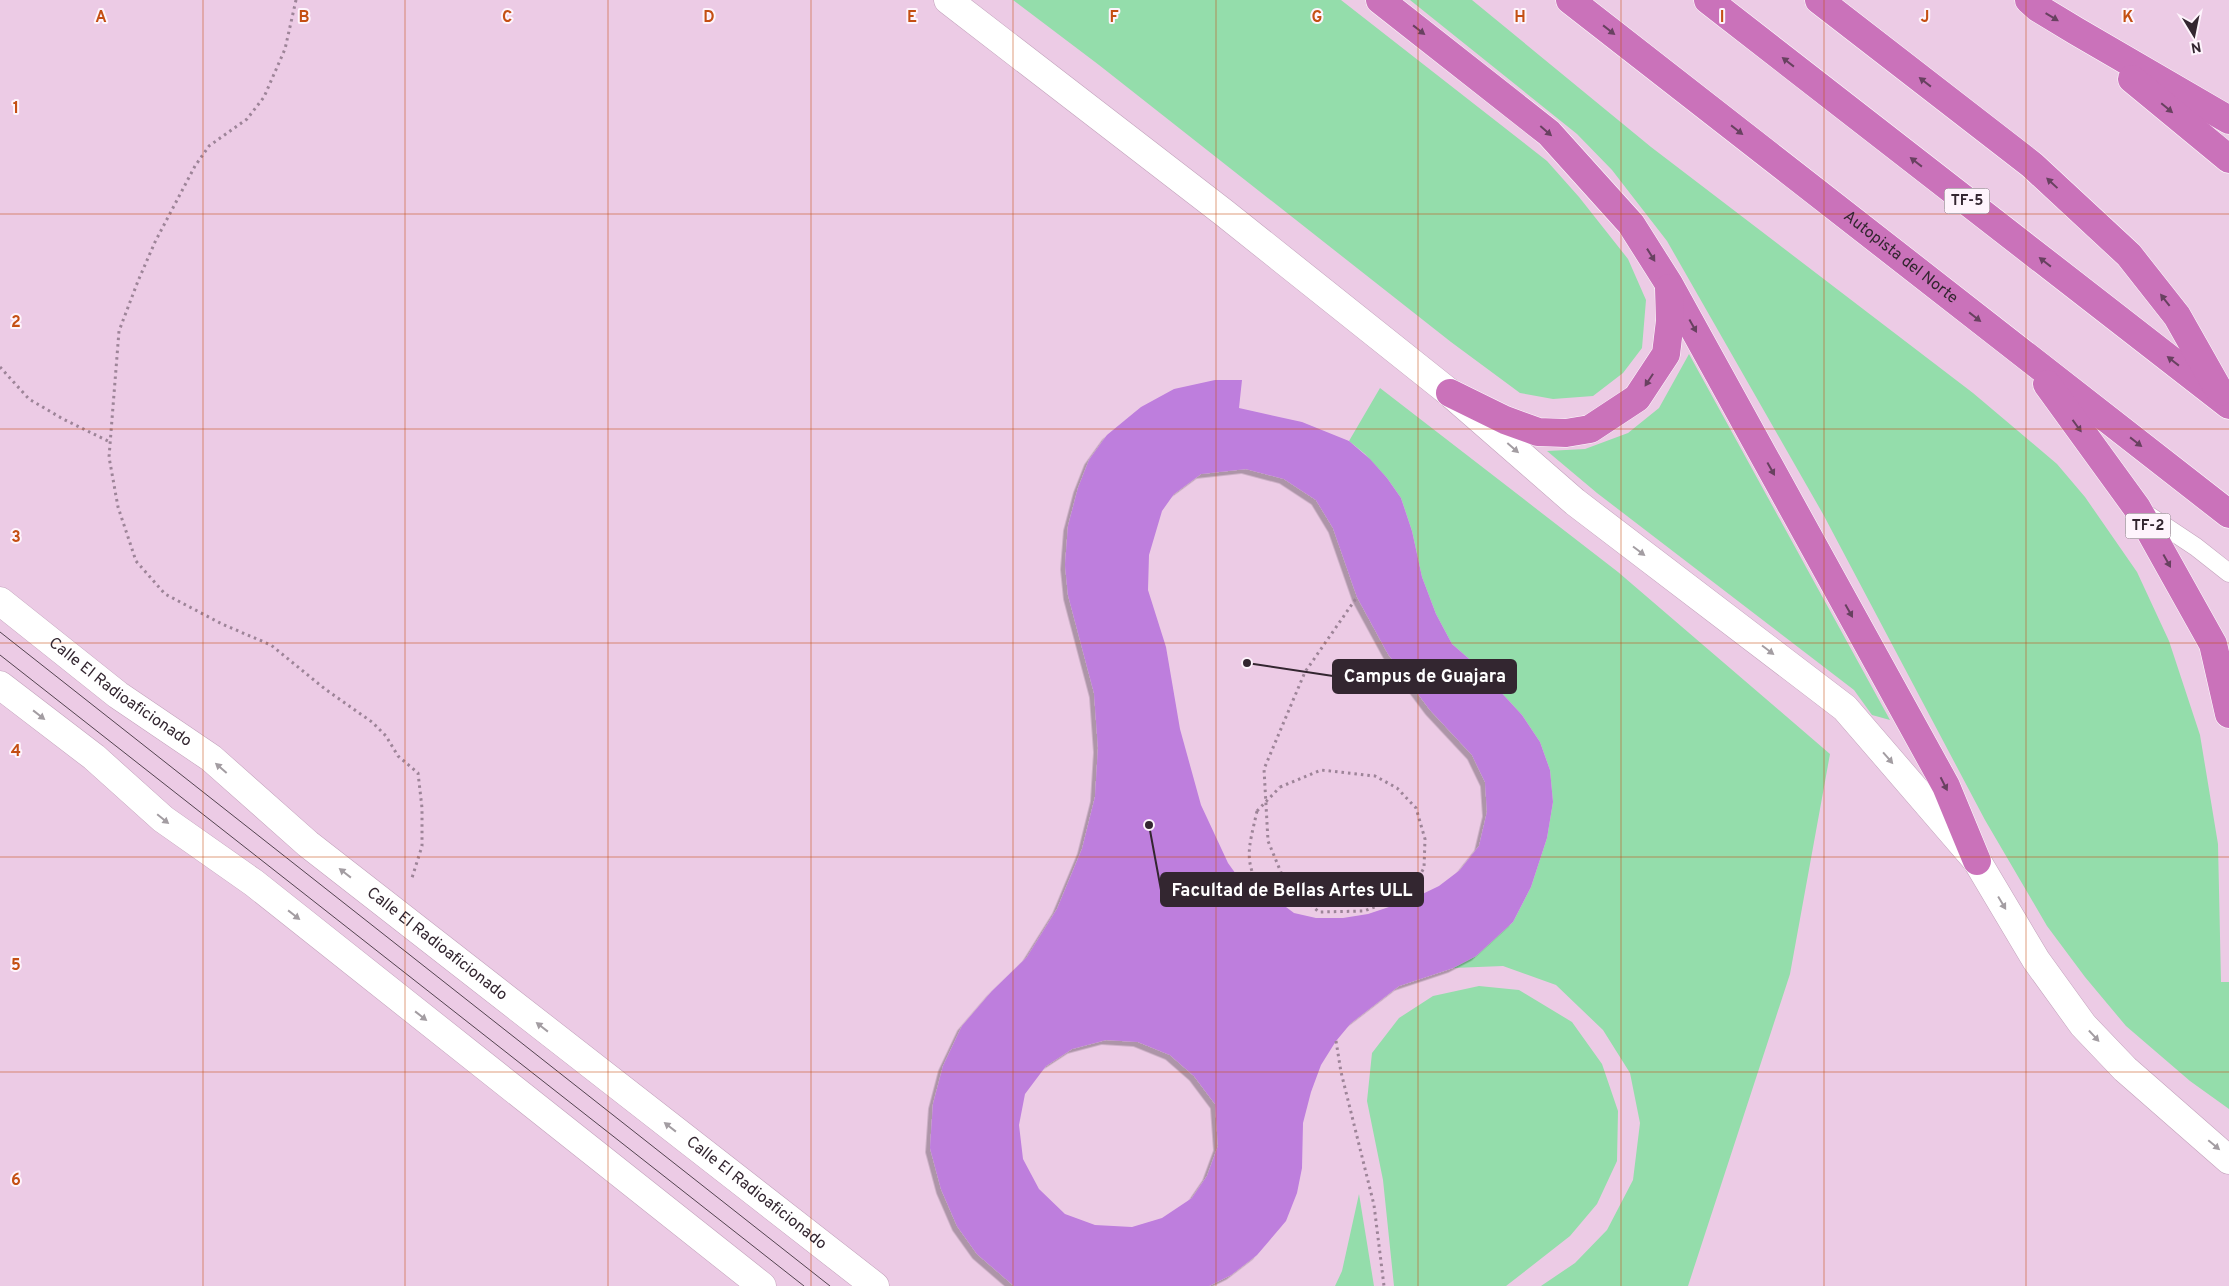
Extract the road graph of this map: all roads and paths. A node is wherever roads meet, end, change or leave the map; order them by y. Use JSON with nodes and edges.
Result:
{"nodes":[{"id":1,"x":296,"y":0,"type":"edge"},
{"id":2,"x":948,"y":0,"type":"edge"},
{"id":3,"x":1380,"y":0,"type":"edge"},
{"id":4,"x":1570,"y":0,"type":"edge"},
{"id":5,"x":1708,"y":0,"type":"edge"},
{"id":6,"x":1819,"y":0,"type":"edge"},
{"id":7,"x":2029,"y":0,"type":"edge"},
{"id":8,"x":2076,"y":31,"type":"junction"},
{"id":9,"x":2229,"y":120,"type":"edge"},
{"id":10,"x":2229,"y":159,"type":"edge"},
{"id":11,"x":1669,"y":284,"type":"junction"},
{"id":12,"x":2028,"y":358,"type":"junction"},
{"id":13,"x":0,"y":367,"type":"edge"},
{"id":14,"x":1450,"y":393,"type":"junction"},
{"id":15,"x":2227,"y":403,"type":"edge"},
{"id":16,"x":110,"y":442,"type":"junction"},
{"id":17,"x":2138,"y":508,"type":"junction"},
{"id":18,"x":2229,"y":514,"type":"edge"},
{"id":19,"x":2229,"y":572,"type":"edge"},
{"id":20,"x":1357,"y":597,"type":"dead end"},
{"id":21,"x":0,"y":601,"type":"edge"},
{"id":22,"x":0,"y":685,"type":"edge"},
{"id":23,"x":2229,"y":714,"type":"edge"},
{"id":24,"x":1977,"y":861,"type":"junction"},
{"id":25,"x":411,"y":881,"type":"dead end"},
{"id":26,"x":1264,"y":898,"type":"dead end"},
{"id":27,"x":1336,"y":1041,"type":"dead end"},
{"id":28,"x":2229,"y":1160,"type":"edge"},
{"id":29,"x":762,"y":1286,"type":"edge"},
{"id":30,"x":874,"y":1286,"type":"edge"},
{"id":31,"x":1384,"y":1286,"type":"edge"}],
"edges":[{"from":1,"to":16,"type":"path"},
{"from":2,"to":14,"type":"street"},
{"from":3,"to":11,"type":"highway","one_way":true},
{"from":4,"to":12,"type":"highway","name":"Autopista del Norte","one_way":true},
{"from":15,"to":5,"type":"highway","number":"TF-5","one_way":true},
{"from":15,"to":6,"type":"highway","one_way":true},
{"from":7,"to":8,"type":"highway","one_way":true},
{"from":8,"to":9,"type":"highway"},
{"from":8,"to":10,"type":"highway","one_way":true},
{"from":11,"to":14,"type":"highway","one_way":true},
{"from":11,"to":24,"type":"highway","one_way":true},
{"from":12,"to":17,"type":"highway","number":"TF-2","one_way":true},
{"from":12,"to":18,"type":"highway","name":"Autopista del Norte","one_way":true},
{"from":13,"to":16,"type":"path"},
{"from":14,"to":24,"type":"street","one_way":true},
{"from":16,"to":25,"type":"path"},
{"from":17,"to":19,"type":"lane"},
{"from":17,"to":23,"type":"highway","number":"TF-2","one_way":true},
{"from":20,"to":26,"type":"path","bridge":true},
{"from":30,"to":21,"type":"street","name":"Calle El Radioaficionado","one_way":true},
{"from":22,"to":29,"type":"street","one_way":true},
{"from":24,"to":28,"type":"street","one_way":true},
{"from":27,"to":31,"type":"path"}]}
